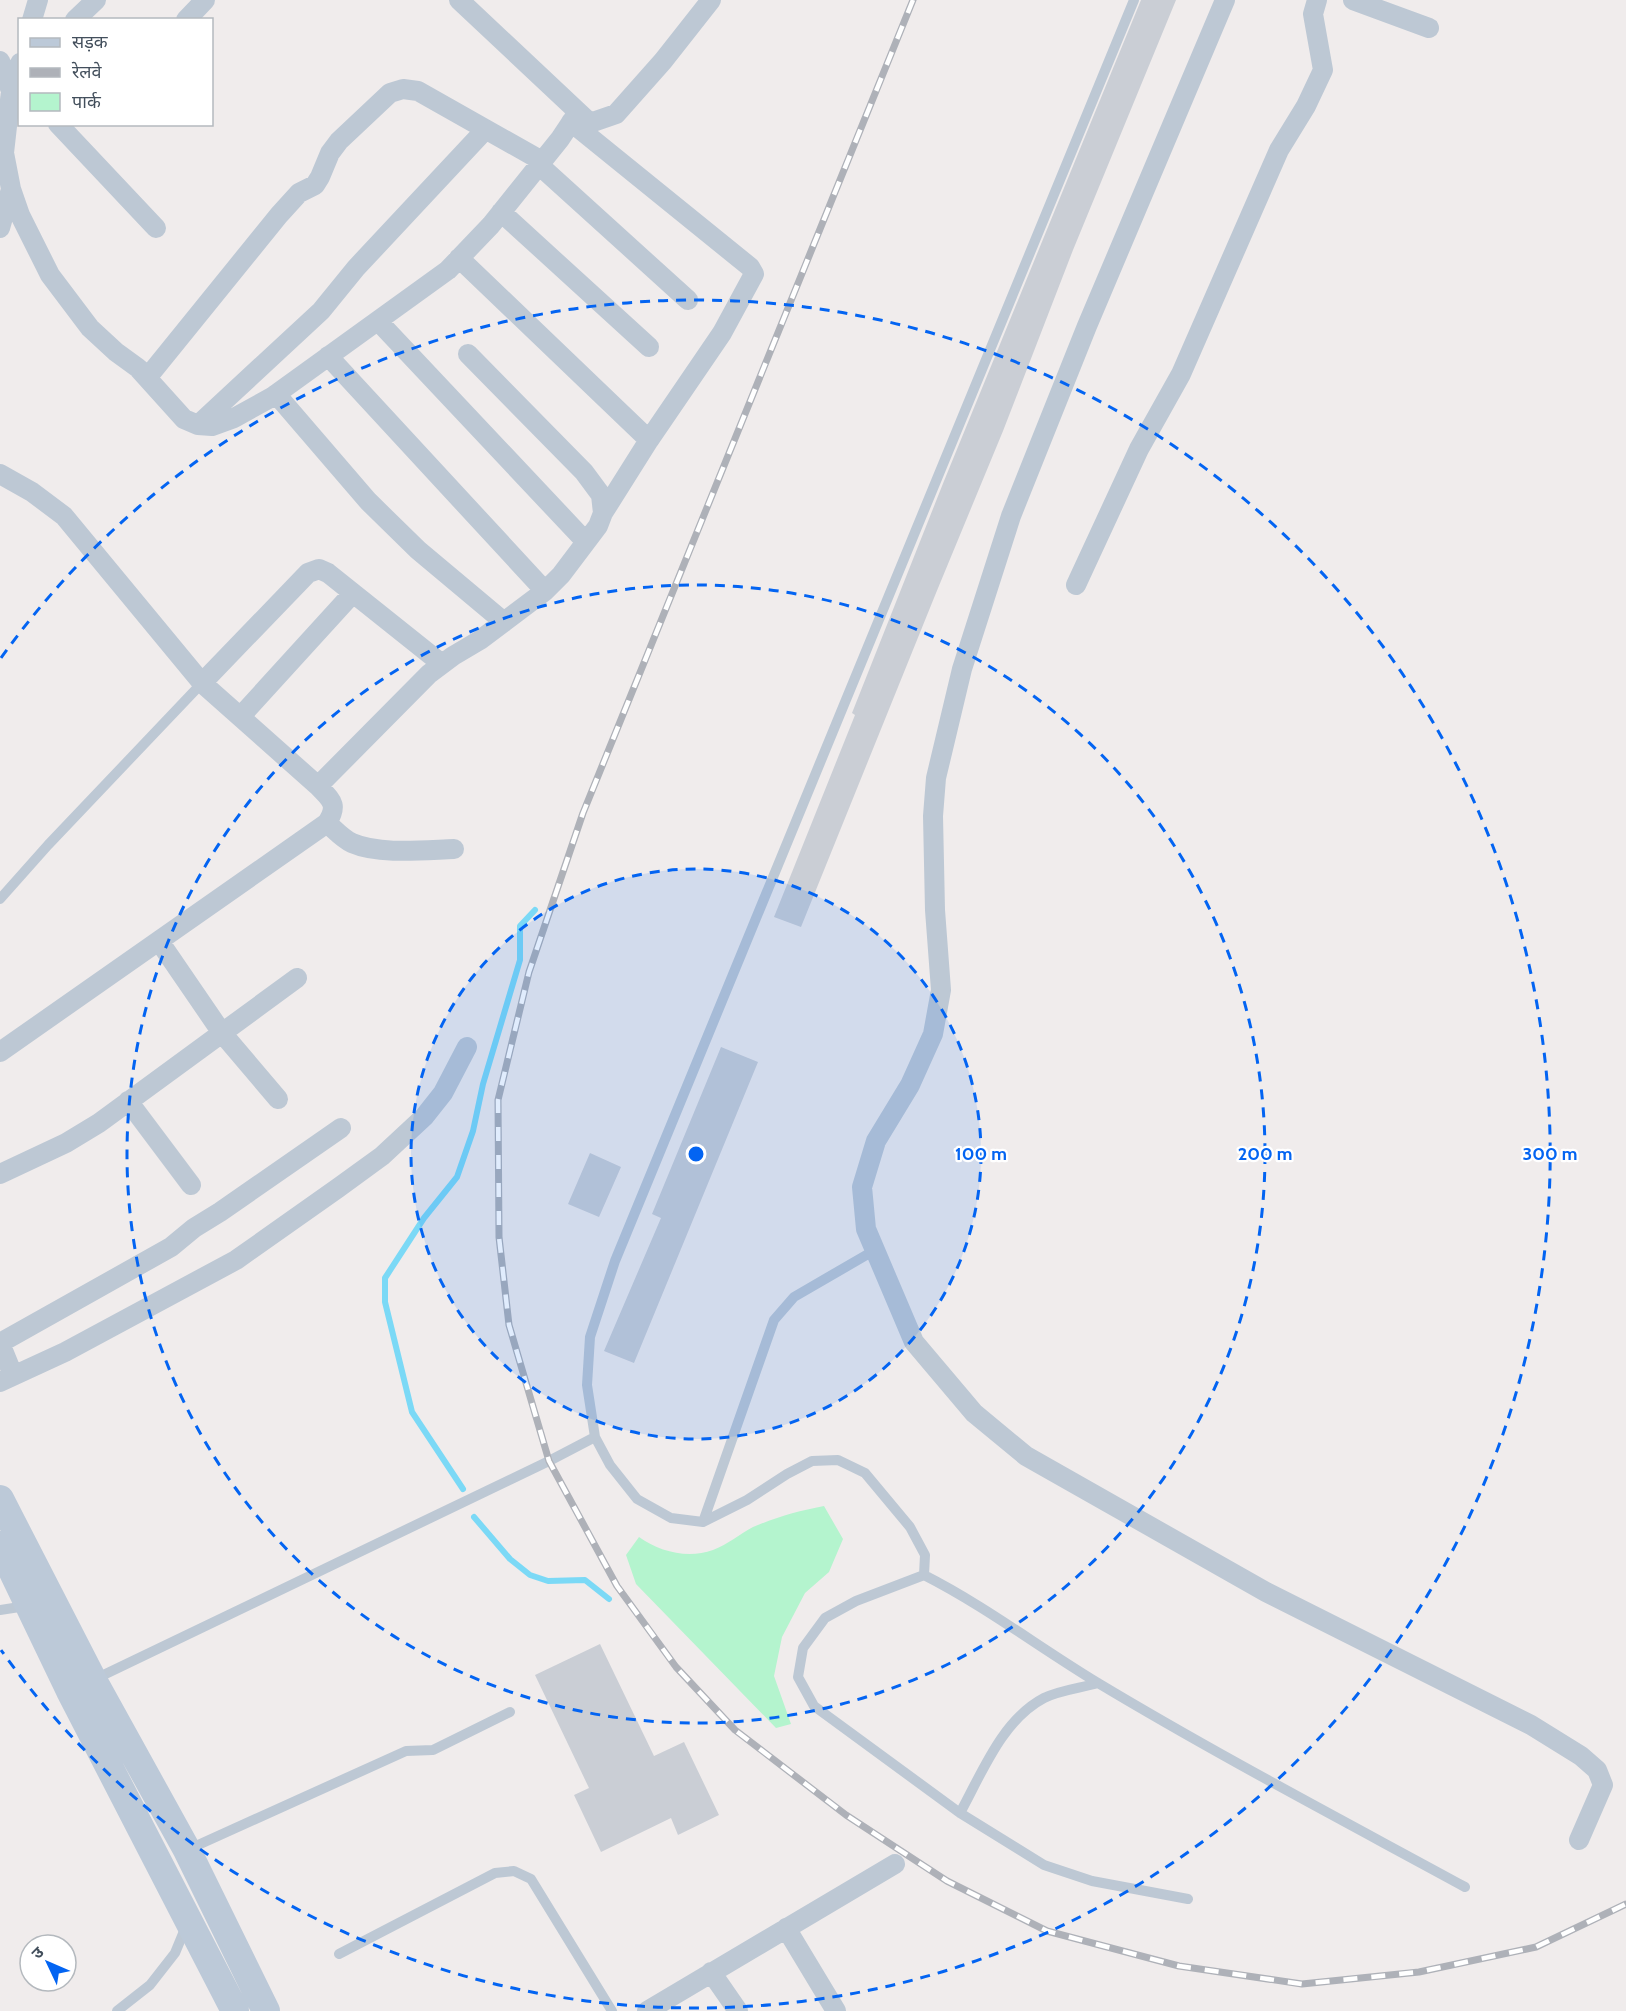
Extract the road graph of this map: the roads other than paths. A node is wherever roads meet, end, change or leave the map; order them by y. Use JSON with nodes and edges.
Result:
{"nodes":[{"id":1,"x":38,"y":0,"type":"edge"},
{"id":2,"x":96,"y":0,"type":"edge"},
{"id":3,"x":205,"y":0,"type":"edge"},
{"id":4,"x":459,"y":0,"type":"edge"},
{"id":5,"x":711,"y":0,"type":"edge"},
{"id":6,"x":1134,"y":0,"type":"edge"},
{"id":7,"x":1225,"y":0,"type":"edge"},
{"id":8,"x":1317,"y":0,"type":"edge"},
{"id":9,"x":1353,"y":0,"type":"edge"},
{"id":10,"x":33,"y":18,"type":"edge"},
{"id":11,"x":77,"y":18,"type":"edge"},
{"id":12,"x":188,"y":18,"type":"edge"},
{"id":13,"x":1429,"y":28,"type":"dead end"},
{"id":14,"x":0,"y":61,"type":"edge"},
{"id":15,"x":17,"y":77,"type":"edge"},
{"id":16,"x":575,"y":117,"type":"junction"},
{"id":17,"x":69,"y":128,"type":"edge"},
{"id":18,"x":485,"y":130,"type":"junction"},
{"id":19,"x":2,"y":157,"type":"edge"},
{"id":20,"x":540,"y":163,"type":"junction"},
{"id":21,"x":11,"y":189,"type":"junction"},
{"id":22,"x":501,"y":212,"type":"junction"},
{"id":23,"x":0,"y":228,"type":"edge"},
{"id":24,"x":156,"y":228,"type":"dead end"},
{"id":25,"x":459,"y":258,"type":"junction"},
{"id":26,"x":688,"y":300,"type":"dead end"},
{"id":27,"x":378,"y":321,"type":"junction"},
{"id":28,"x":649,"y":347,"type":"dead end"},
{"id":29,"x":468,"y":354,"type":"dead end"},
{"id":30,"x":328,"y":356,"type":"junction"},
{"id":31,"x":147,"y":378,"type":"junction"},
{"id":32,"x":276,"y":394,"type":"junction"},
{"id":33,"x":198,"y":425,"type":"junction"},
{"id":34,"x":649,"y":440,"type":"junction"},
{"id":35,"x":0,"y":474,"type":"edge"},
{"id":36,"x":603,"y":513,"type":"junction"},
{"id":37,"x":586,"y":542,"type":"junction"},
{"id":38,"x":1076,"y":585,"type":"dead end"},
{"id":39,"x":545,"y":591,"type":"junction"},
{"id":40,"x":354,"y":593,"type":"junction"},
{"id":41,"x":504,"y":622,"type":"junction"},
{"id":42,"x":442,"y":664,"type":"junction"},
{"id":43,"x":202,"y":683,"type":"junction"},
{"id":44,"x":242,"y":716,"type":"junction"},
{"id":45,"x":318,"y":786,"type":"junction"},
{"id":46,"x":327,"y":823,"type":"junction"},
{"id":47,"x":454,"y":849,"type":"dead end"},
{"id":48,"x":0,"y":899,"type":"edge"},
{"id":49,"x":159,"y":941,"type":"junction"},
{"id":50,"x":297,"y":978,"type":"dead end"},
{"id":51,"x":222,"y":1033,"type":"junction"},
{"id":52,"x":467,"y":1047,"type":"dead end"},
{"id":53,"x":0,"y":1052,"type":"edge"},
{"id":54,"x":278,"y":1098,"type":"dead end"},
{"id":55,"x":128,"y":1101,"type":"junction"},
{"id":56,"x":341,"y":1128,"type":"dead end"},
{"id":57,"x":0,"y":1174,"type":"edge"},
{"id":58,"x":191,"y":1185,"type":"dead end"},
{"id":59,"x":874,"y":1250,"type":"junction"},
{"id":60,"x":0,"y":1343,"type":"edge"},
{"id":61,"x":6,"y":1379,"type":"edge"},
{"id":62,"x":595,"y":1437,"type":"junction"},
{"id":63,"x":0,"y":1499,"type":"edge"},
{"id":64,"x":703,"y":1522,"type":"junction"},
{"id":65,"x":0,"y":1545,"type":"edge"},
{"id":66,"x":924,"y":1575,"type":"junction"},
{"id":67,"x":29,"y":1606,"type":"junction"},
{"id":68,"x":0,"y":1610,"type":"edge"},
{"id":69,"x":1098,"y":1683,"type":"junction"},
{"id":70,"x":82,"y":1685,"type":"junction"},
{"id":71,"x":510,"y":1712,"type":"dead end"},
{"id":72,"x":960,"y":1813,"type":"junction"},
{"id":73,"x":1580,"y":1840,"type":"dead end"},
{"id":74,"x":187,"y":1850,"type":"junction"},
{"id":75,"x":895,"y":1864,"type":"dead end"},
{"id":76,"x":1465,"y":1887,"type":"dead end"},
{"id":77,"x":1188,"y":1899,"type":"dead end"},
{"id":78,"x":188,"y":1921,"type":"junction"},
{"id":79,"x":786,"y":1928,"type":"junction"},
{"id":80,"x":339,"y":1954,"type":"dead end"},
{"id":81,"x":711,"y":1972,"type":"junction"},
{"id":82,"x":117,"y":2011,"type":"edge"},
{"id":83,"x":235,"y":2011,"type":"edge"},
{"id":84,"x":266,"y":2011,"type":"edge"},
{"id":85,"x":612,"y":2011,"type":"edge"},
{"id":86,"x":646,"y":2011,"type":"edge"},
{"id":87,"x":738,"y":2011,"type":"edge"},
{"id":88,"x":836,"y":2011,"type":"edge"}],
"edges":[{"from":1,"to":10,"type":"street"},
{"from":2,"to":11,"type":"street"},
{"from":3,"to":12,"type":"street"},
{"from":4,"to":16,"type":"street"},
{"from":5,"to":16,"type":"street"},
{"from":6,"to":62,"type":"lane"},
{"from":7,"to":59,"type":"street"},
{"from":8,"to":38,"type":"street"},
{"from":9,"to":13,"type":"street"},
{"from":14,"to":15,"type":"street"},
{"from":15,"to":19,"type":"street"},
{"from":16,"to":20,"type":"street"},
{"from":16,"to":34,"type":"street"},
{"from":17,"to":24,"type":"street"},
{"from":18,"to":20,"type":"street"},
{"from":18,"to":31,"type":"street"},
{"from":18,"to":33,"type":"street"},
{"from":19,"to":21,"type":"street"},
{"from":20,"to":22,"type":"street"},
{"from":20,"to":26,"type":"street"},
{"from":21,"to":23,"type":"street"},
{"from":21,"to":31,"type":"street"},
{"from":22,"to":25,"type":"street"},
{"from":22,"to":28,"type":"street"},
{"from":25,"to":27,"type":"street"},
{"from":25,"to":34,"type":"street"},
{"from":27,"to":30,"type":"street"},
{"from":27,"to":37,"type":"street"},
{"from":29,"to":36,"type":"street"},
{"from":30,"to":32,"type":"street"},
{"from":30,"to":39,"type":"street"},
{"from":31,"to":33,"type":"street"},
{"from":32,"to":33,"type":"street"},
{"from":32,"to":41,"type":"street"},
{"from":34,"to":36,"type":"street"},
{"from":35,"to":43,"type":"street"},
{"from":36,"to":37,"type":"street"},
{"from":37,"to":39,"type":"street"},
{"from":39,"to":41,"type":"street"},
{"from":40,"to":42,"type":"street"},
{"from":40,"to":43,"type":"street"},
{"from":40,"to":44,"type":"street"},
{"from":41,"to":42,"type":"street"},
{"from":42,"to":45,"type":"street"},
{"from":43,"to":44,"type":"street"},
{"from":43,"to":48,"type":"lane"},
{"from":44,"to":45,"type":"street"},
{"from":45,"to":46,"type":"street"},
{"from":46,"to":47,"type":"street"},
{"from":46,"to":49,"type":"street"},
{"from":49,"to":51,"type":"street"},
{"from":49,"to":53,"type":"street"},
{"from":50,"to":51,"type":"street"},
{"from":51,"to":54,"type":"street"},
{"from":51,"to":55,"type":"street"},
{"from":52,"to":61,"type":"street"},
{"from":55,"to":57,"type":"street"},
{"from":55,"to":58,"type":"street"},
{"from":56,"to":60,"type":"street"},
{"from":59,"to":64,"type":"lane"},
{"from":59,"to":73,"type":"street"},
{"from":60,"to":61,"type":"street"},
{"from":62,"to":64,"type":"lane"},
{"from":62,"to":70,"type":"lane"},
{"from":63,"to":70,"type":"main road"},
{"from":64,"to":66,"type":"lane"},
{"from":65,"to":67,"type":"main road"},
{"from":66,"to":69,"type":"lane"},
{"from":66,"to":72,"type":"lane"},
{"from":67,"to":68,"type":"lane"},
{"from":67,"to":70,"type":"main road"},
{"from":69,"to":72,"type":"lane"},
{"from":69,"to":76,"type":"lane"},
{"from":70,"to":74,"type":"main road"},
{"from":70,"to":78,"type":"main road"},
{"from":71,"to":74,"type":"lane"},
{"from":72,"to":77,"type":"lane"},
{"from":74,"to":84,"type":"main road"},
{"from":75,"to":79,"type":"street"},
{"from":78,"to":82,"type":"lane"},
{"from":78,"to":83,"type":"main road"},
{"from":79,"to":81,"type":"street"},
{"from":79,"to":88,"type":"street"},
{"from":80,"to":85,"type":"lane"},
{"from":81,"to":86,"type":"street"},
{"from":81,"to":87,"type":"street"}]}
